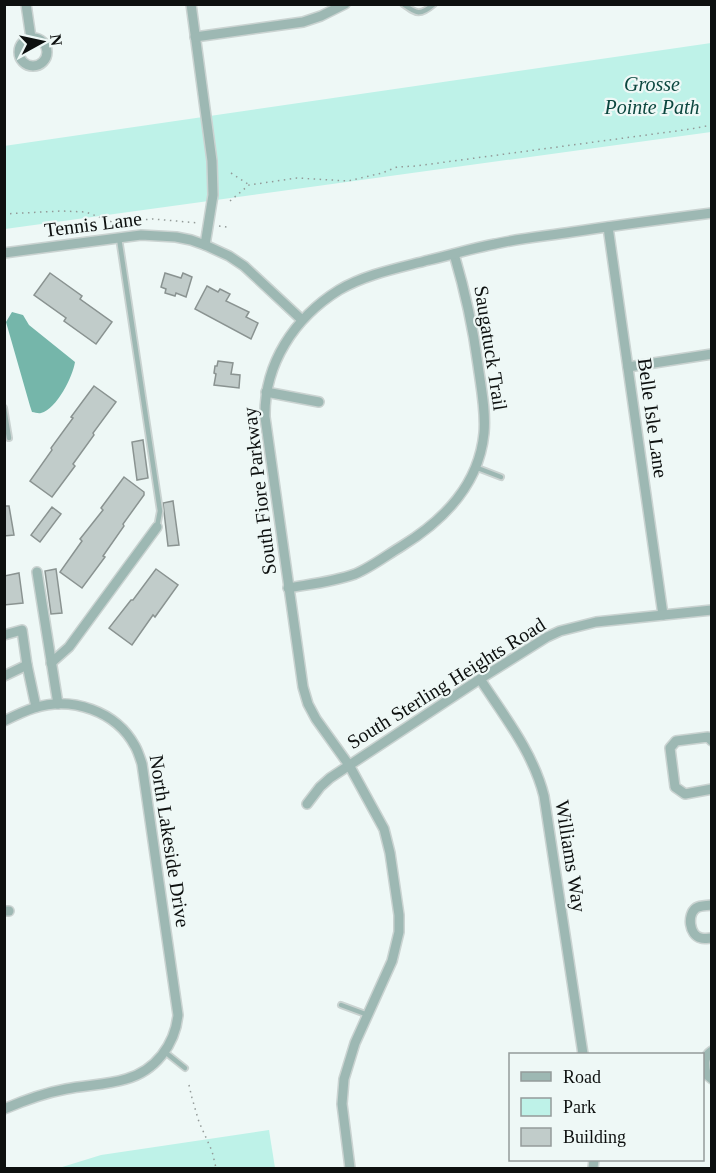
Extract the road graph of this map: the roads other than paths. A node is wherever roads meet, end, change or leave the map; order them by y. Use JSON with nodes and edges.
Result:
{"nodes":[{"id":1,"x":26,"y":4,"type":"edge"},
{"id":2,"x":191,"y":4,"type":"edge"},
{"id":3,"x":345,"y":4,"type":"edge"},
{"id":4,"x":403,"y":4,"type":"edge"},
{"id":5,"x":434,"y":4,"type":"edge"},
{"id":6,"x":195,"y":37,"type":"junction"},
{"id":7,"x":31,"y":38,"type":"dead end"},
{"id":8,"x":711,"y":213,"type":"edge"},
{"id":9,"x":608,"y":227,"type":"junction"},
{"id":10,"x":119,"y":238,"type":"junction"},
{"id":11,"x":205,"y":244,"type":"junction"},
{"id":12,"x":4,"y":253,"type":"edge"},
{"id":13,"x":454,"y":254,"type":"junction"},
{"id":14,"x":302,"y":320,"type":"junction"},
{"id":15,"x":711,"y":354,"type":"edge"},
{"id":16,"x":628,"y":367,"type":"junction"},
{"id":17,"x":266,"y":392,"type":"junction"},
{"id":18,"x":319,"y":402,"type":"dead end"},
{"id":19,"x":4,"y":408,"type":"edge"},
{"id":20,"x":9,"y":438,"type":"dead end"},
{"id":21,"x":475,"y":467,"type":"junction"},
{"id":22,"x":501,"y":477,"type":"dead end"},
{"id":23,"x":157,"y":527,"type":"joint"},
{"id":24,"x":37,"y":572,"type":"dead end"},
{"id":25,"x":288,"y":588,"type":"junction"},
{"id":26,"x":711,"y":610,"type":"edge"},
{"id":27,"x":663,"y":615,"type":"junction"},
{"id":28,"x":4,"y":635,"type":"edge"},
{"id":29,"x":51,"y":663,"type":"junction"},
{"id":30,"x":27,"y":665,"type":"junction"},
{"id":31,"x":4,"y":676,"type":"edge"},
{"id":32,"x":480,"y":679,"type":"junction"},
{"id":33,"x":58,"y":704,"type":"junction"},
{"id":34,"x":36,"y":707,"type":"junction"},
{"id":35,"x":4,"y":721,"type":"edge"},
{"id":36,"x":711,"y":741,"type":"edge"},
{"id":37,"x":350,"y":765,"type":"junction"},
{"id":38,"x":711,"y":789,"type":"edge"},
{"id":39,"x":307,"y":804,"type":"dead end"},
{"id":40,"x":711,"y":905,"type":"edge"},
{"id":41,"x":711,"y":938,"type":"edge"},
{"id":42,"x":341,"y":1005,"type":"dead end"},
{"id":43,"x":368,"y":1015,"type":"junction"},
{"id":44,"x":711,"y":1051,"type":"edge"},
{"id":45,"x":165,"y":1052,"type":"junction"},
{"id":46,"x":583,"y":1053,"type":"edge"},
{"id":47,"x":185,"y":1068,"type":"dead end"},
{"id":48,"x":711,"y":1079,"type":"edge"},
{"id":49,"x":4,"y":1109,"type":"edge"},
{"id":50,"x":350,"y":1168,"type":"edge"}],
"edges":[{"from":1,"to":7,"type":"street"},
{"from":2,"to":6,"type":"street"},
{"from":3,"to":6,"type":"street"},
{"from":4,"to":5,"type":"lane"},
{"from":6,"to":11,"type":"street"},
{"from":8,"to":9,"type":"street","name":"South Fiore Parkway"},
{"from":9,"to":13,"type":"street","name":"South Fiore Parkway"},
{"from":9,"to":16,"type":"street","name":"Belle Isle Lane"},
{"from":10,"to":11,"type":"street","name":"Tennis Lane"},
{"from":10,"to":12,"type":"street","name":"Tennis Lane"},
{"from":10,"to":23,"type":"lane"},
{"from":11,"to":14,"type":"street","name":"Tennis Lane"},
{"from":13,"to":14,"type":"street","name":"South Fiore Parkway"},
{"from":13,"to":21,"type":"street","name":"Saugatuck Trail"},
{"from":14,"to":17,"type":"street","name":"South Fiore Parkway"},
{"from":15,"to":16,"type":"street"},
{"from":16,"to":27,"type":"street","name":"Belle Isle Lane"},
{"from":17,"to":18,"type":"street"},
{"from":17,"to":25,"type":"street","name":"South Fiore Parkway"},
{"from":19,"to":20,"type":"lane"},
{"from":21,"to":22,"type":"lane"},
{"from":21,"to":25,"type":"street","name":"Saugatuck Trail"},
{"from":23,"to":29,"type":"street"},
{"from":24,"to":29,"type":"street"},
{"from":25,"to":37,"type":"street","name":"South Fiore Parkway"},
{"from":26,"to":27,"type":"street","name":"South Sterling Heights Road"},
{"from":27,"to":32,"type":"street","name":"South Sterling Heights Road"},
{"from":28,"to":30,"type":"street"},
{"from":29,"to":33,"type":"street"},
{"from":30,"to":31,"type":"street"},
{"from":30,"to":34,"type":"street"},
{"from":32,"to":37,"type":"street","name":"South Sterling Heights Road"},
{"from":32,"to":46,"type":"street","name":"Williams Way"},
{"from":33,"to":34,"type":"street","name":"North Lakeside Drive"},
{"from":33,"to":45,"type":"street","name":"North Lakeside Drive"},
{"from":34,"to":35,"type":"street","name":"North Lakeside Drive"},
{"from":36,"to":38,"type":"street"},
{"from":37,"to":39,"type":"street","name":"South Sterling Heights Road"},
{"from":37,"to":43,"type":"street"},
{"from":40,"to":41,"type":"street"},
{"from":42,"to":43,"type":"lane"},
{"from":43,"to":50,"type":"street"},
{"from":44,"to":48,"type":"street"},
{"from":45,"to":47,"type":"lane"},
{"from":45,"to":49,"type":"street"}]}
